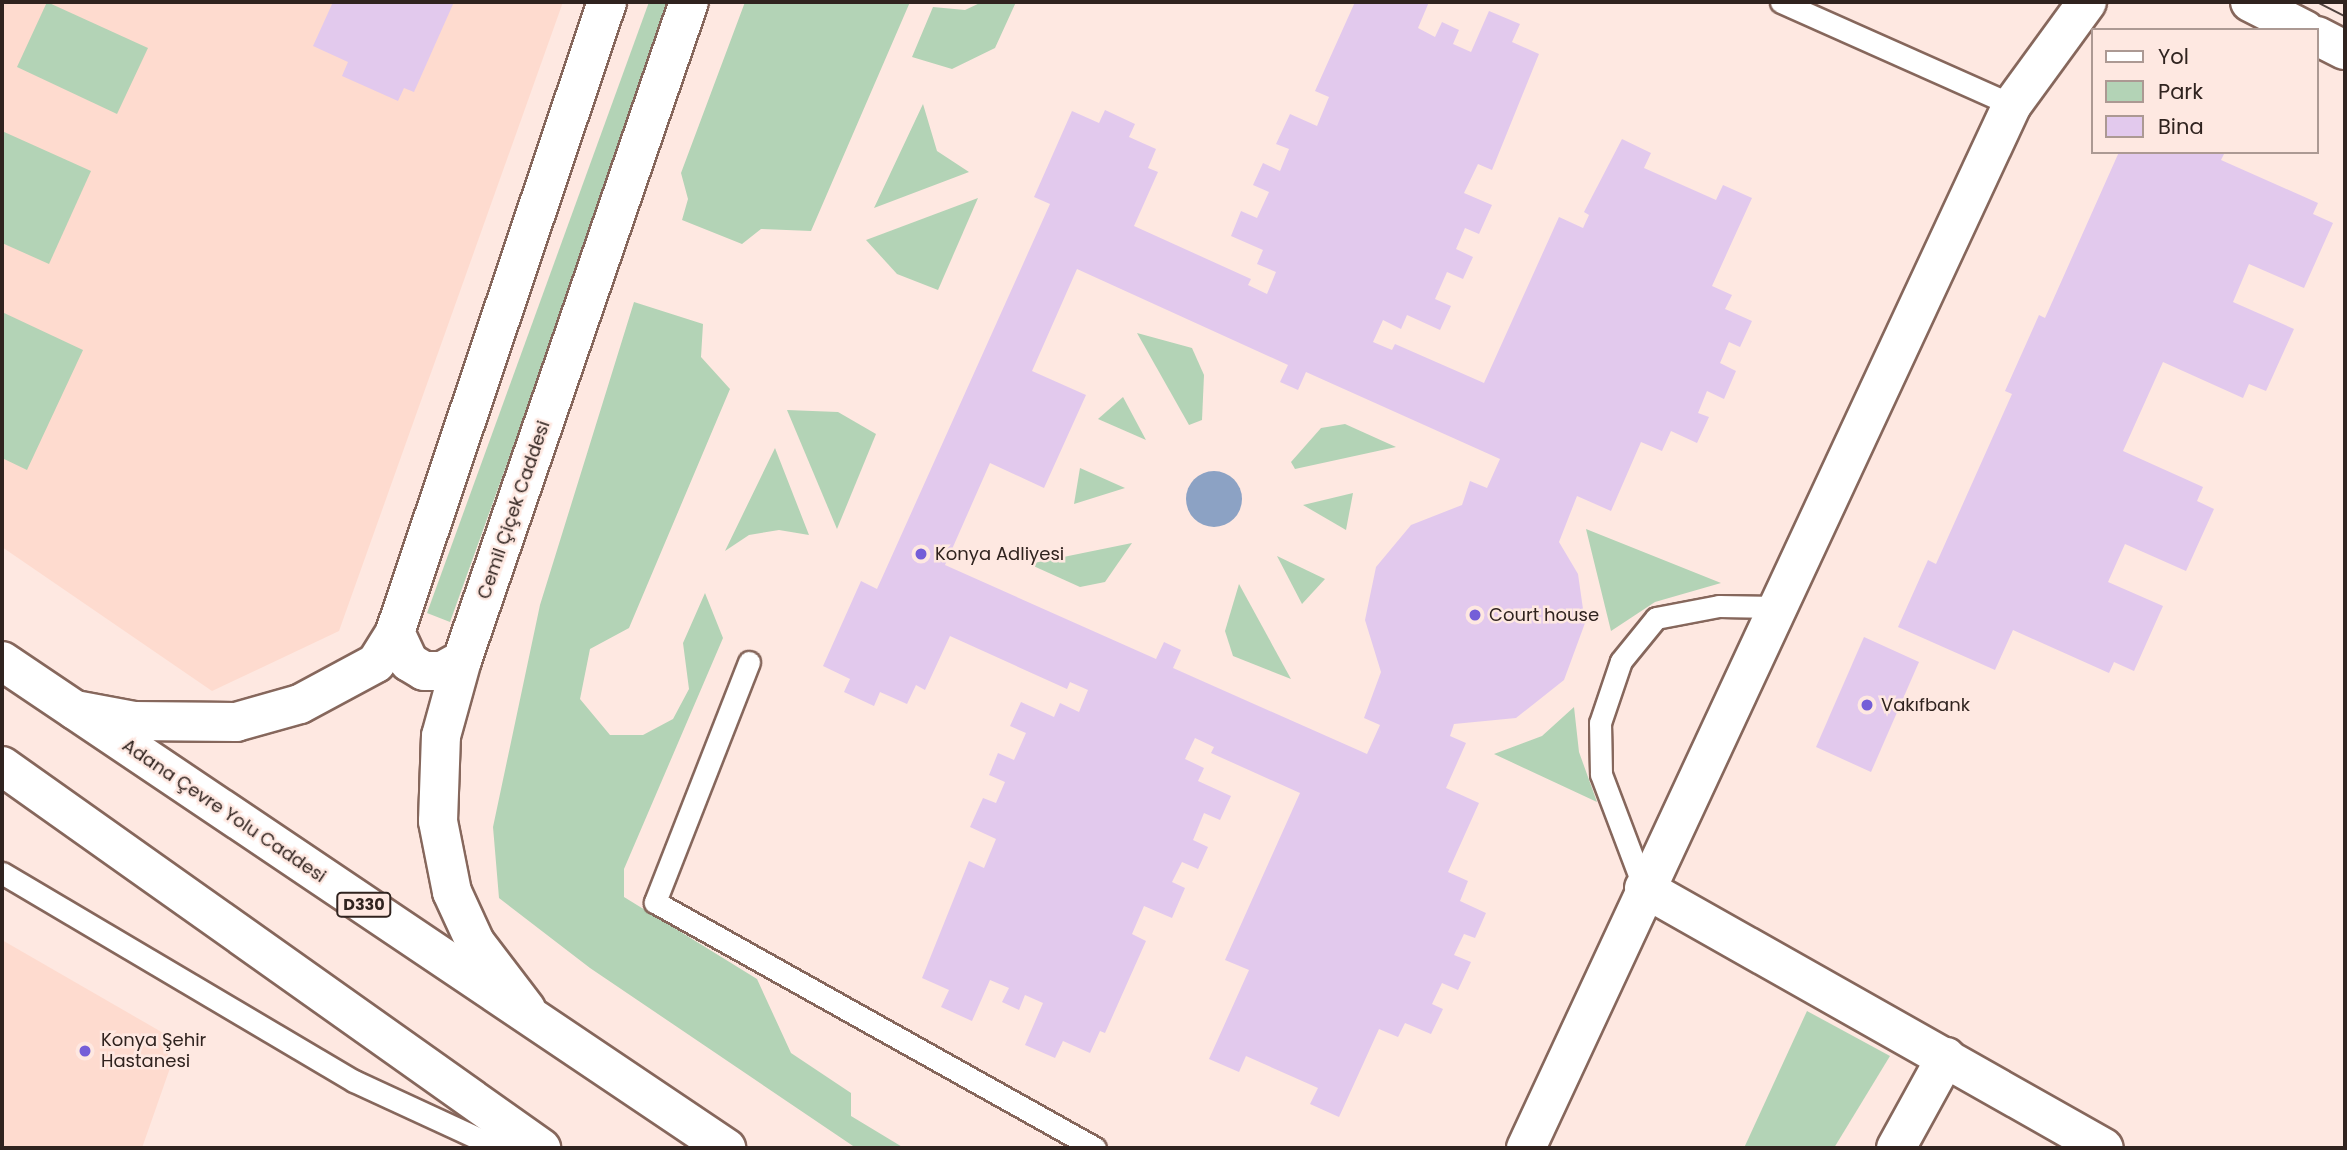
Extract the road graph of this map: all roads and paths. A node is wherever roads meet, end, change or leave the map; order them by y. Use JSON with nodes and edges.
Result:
{"nodes":[{"id":1,"x":607,"y":2,"type":"edge"},
{"id":2,"x":689,"y":2,"type":"edge"},
{"id":3,"x":1781,"y":2,"type":"edge"},
{"id":4,"x":2087,"y":2,"type":"edge"},
{"id":5,"x":2250,"y":2,"type":"edge"},
{"id":6,"x":2301,"y":28,"type":"edge"},
{"id":7,"x":2319,"y":37,"type":"edge"},
{"id":8,"x":2345,"y":50,"type":"edge"},
{"id":9,"x":2012,"y":105,"type":"junction"},
{"id":10,"x":1776,"y":607,"type":"junction"},
{"id":11,"x":395,"y":632,"type":"junction"},
{"id":12,"x":462,"y":660,"type":"junction"},
{"id":13,"x":2,"y":661,"type":"edge"},
{"id":14,"x":750,"y":662,"type":"dead end"},
{"id":15,"x":75,"y":710,"type":"junction"},
{"id":16,"x":2,"y":766,"type":"edge"},
{"id":17,"x":2,"y":873,"type":"edge"},
{"id":18,"x":1644,"y":888,"type":"junction"},
{"id":19,"x":527,"y":1011,"type":"junction"},
{"id":20,"x":1946,"y":1057,"type":"junction"},
{"id":21,"x":499,"y":1148,"type":"edge"},
{"id":22,"x":541,"y":1148,"type":"edge"},
{"id":23,"x":726,"y":1148,"type":"edge"},
{"id":24,"x":1095,"y":1148,"type":"edge"},
{"id":25,"x":1525,"y":1148,"type":"edge"},
{"id":26,"x":1896,"y":1148,"type":"edge"},
{"id":27,"x":2104,"y":1148,"type":"edge"}],
"edges":[{"from":1,"to":11,"type":"main road"},
{"from":2,"to":12,"type":"main road","name":"Cemil Çiçek Caddesi"},
{"from":3,"to":9,"type":"lane"},
{"from":4,"to":9,"type":"main road"},
{"from":5,"to":6,"type":"main road"},
{"from":7,"to":8,"type":"main road"},
{"from":9,"to":10,"type":"main road"},
{"from":10,"to":18,"type":"main road"},
{"from":10,"to":18,"type":"lane"},
{"from":11,"to":12,"type":"main road"},
{"from":11,"to":15,"type":"main road"},
{"from":12,"to":19,"type":"main road","name":"Cemil Çiçek Caddesi"},
{"from":13,"to":15,"type":"main road","name":"Adana Çevre Yolu Caddesi","number":"D330"},
{"from":14,"to":24,"type":"lane"},
{"from":15,"to":19,"type":"main road","name":"Adana Çevre Yolu Caddesi","number":"D330"},
{"from":16,"to":22,"type":"main road"},
{"from":17,"to":21,"type":"lane"},
{"from":18,"to":20,"type":"main road"},
{"from":18,"to":25,"type":"main road"},
{"from":19,"to":23,"type":"main road","name":"Adana Çevre Yolu Caddesi","number":"D330"},
{"from":20,"to":26,"type":"main road"},
{"from":20,"to":27,"type":"main road"}]}
